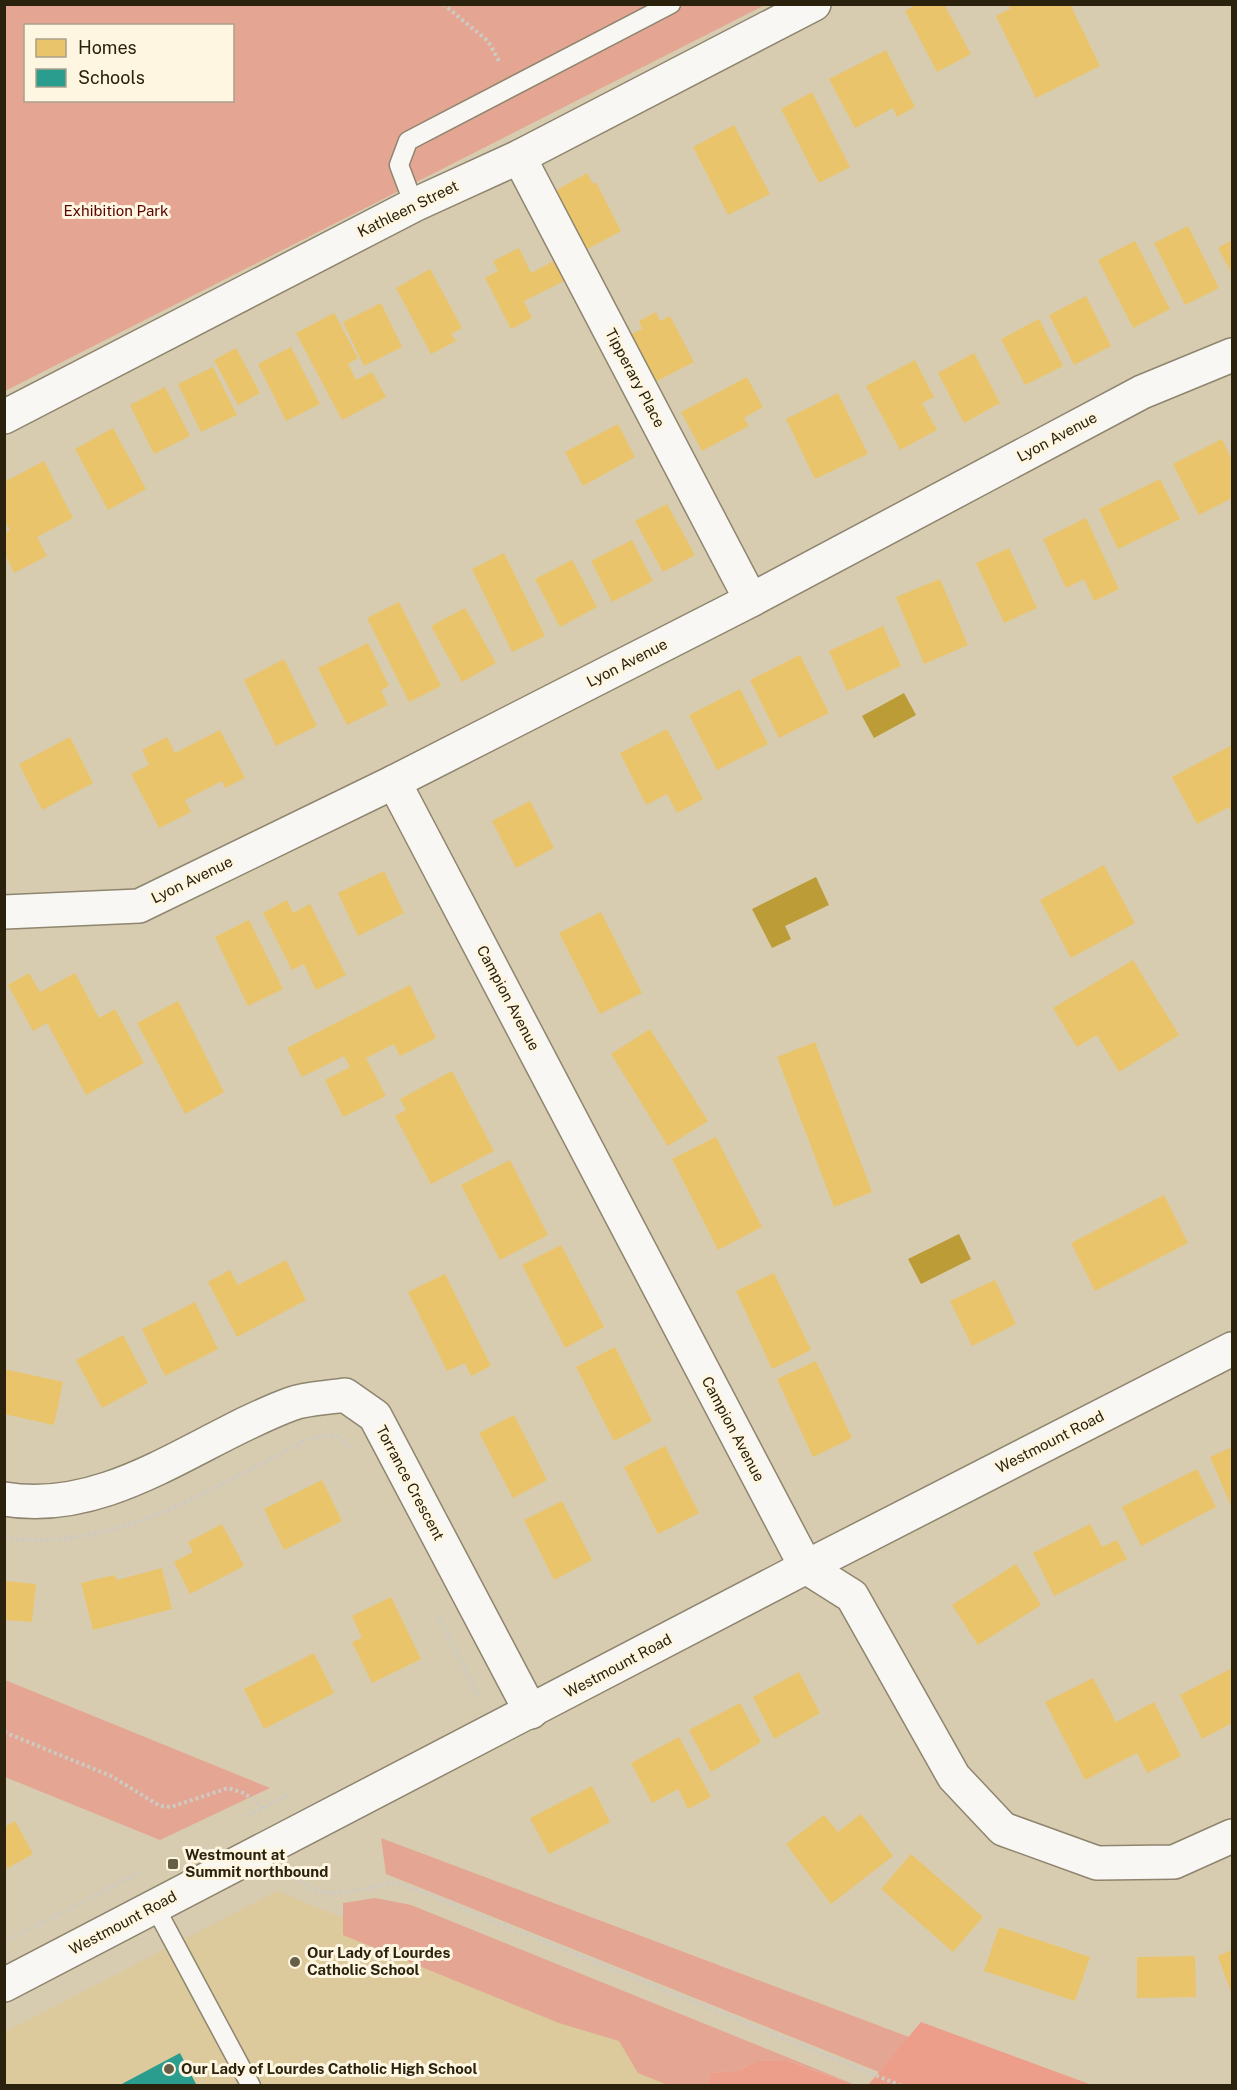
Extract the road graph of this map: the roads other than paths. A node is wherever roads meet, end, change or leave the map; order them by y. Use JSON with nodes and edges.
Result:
{"nodes":[{"id":1,"x":671,"y":4,"type":"edge"},
{"id":2,"x":814,"y":4,"type":"edge"},
{"id":3,"x":519,"y":157,"type":"junction"},
{"id":4,"x":414,"y":205,"type":"junction"},
{"id":5,"x":1233,"y":356,"type":"edge"},
{"id":6,"x":4,"y":417,"type":"edge"},
{"id":7,"x":751,"y":600,"type":"junction"},
{"id":8,"x":394,"y":782,"type":"junction"},
{"id":9,"x":4,"y":912,"type":"edge"},
{"id":10,"x":1233,"y":1349,"type":"edge"},
{"id":11,"x":4,"y":1499,"type":"edge"},
{"id":12,"x":806,"y":1567,"type":"junction"},
{"id":13,"x":531,"y":1712,"type":"junction"},
{"id":14,"x":1233,"y":1836,"type":"edge"},
{"id":15,"x":155,"y":1907,"type":"junction"},
{"id":16,"x":4,"y":1985,"type":"edge"},
{"id":17,"x":251,"y":2085,"type":"edge"}],
"edges":[{"from":1,"to":4,"type":"lane"},
{"from":2,"to":3,"type":"street","name":"Kathleen Street"},
{"from":3,"to":4,"type":"street","name":"Kathleen Street"},
{"from":3,"to":7,"type":"street","name":"Tipperary Place"},
{"from":4,"to":6,"type":"street","name":"Kathleen Street"},
{"from":5,"to":7,"type":"street","name":"Lyon Avenue"},
{"from":7,"to":8,"type":"street","name":"Lyon Avenue"},
{"from":8,"to":9,"type":"street","name":"Lyon Avenue"},
{"from":8,"to":12,"type":"street","name":"Campion Avenue"},
{"from":10,"to":12,"type":"street","name":"Westmount Road"},
{"from":11,"to":13,"type":"street","name":"Torrance Crescent"},
{"from":12,"to":13,"type":"street","name":"Westmount Road"},
{"from":12,"to":14,"type":"street"},
{"from":13,"to":15,"type":"street","name":"Westmount Road"},
{"from":15,"to":16,"type":"street","name":"Westmount Road"},
{"from":15,"to":17,"type":"lane"}]}
